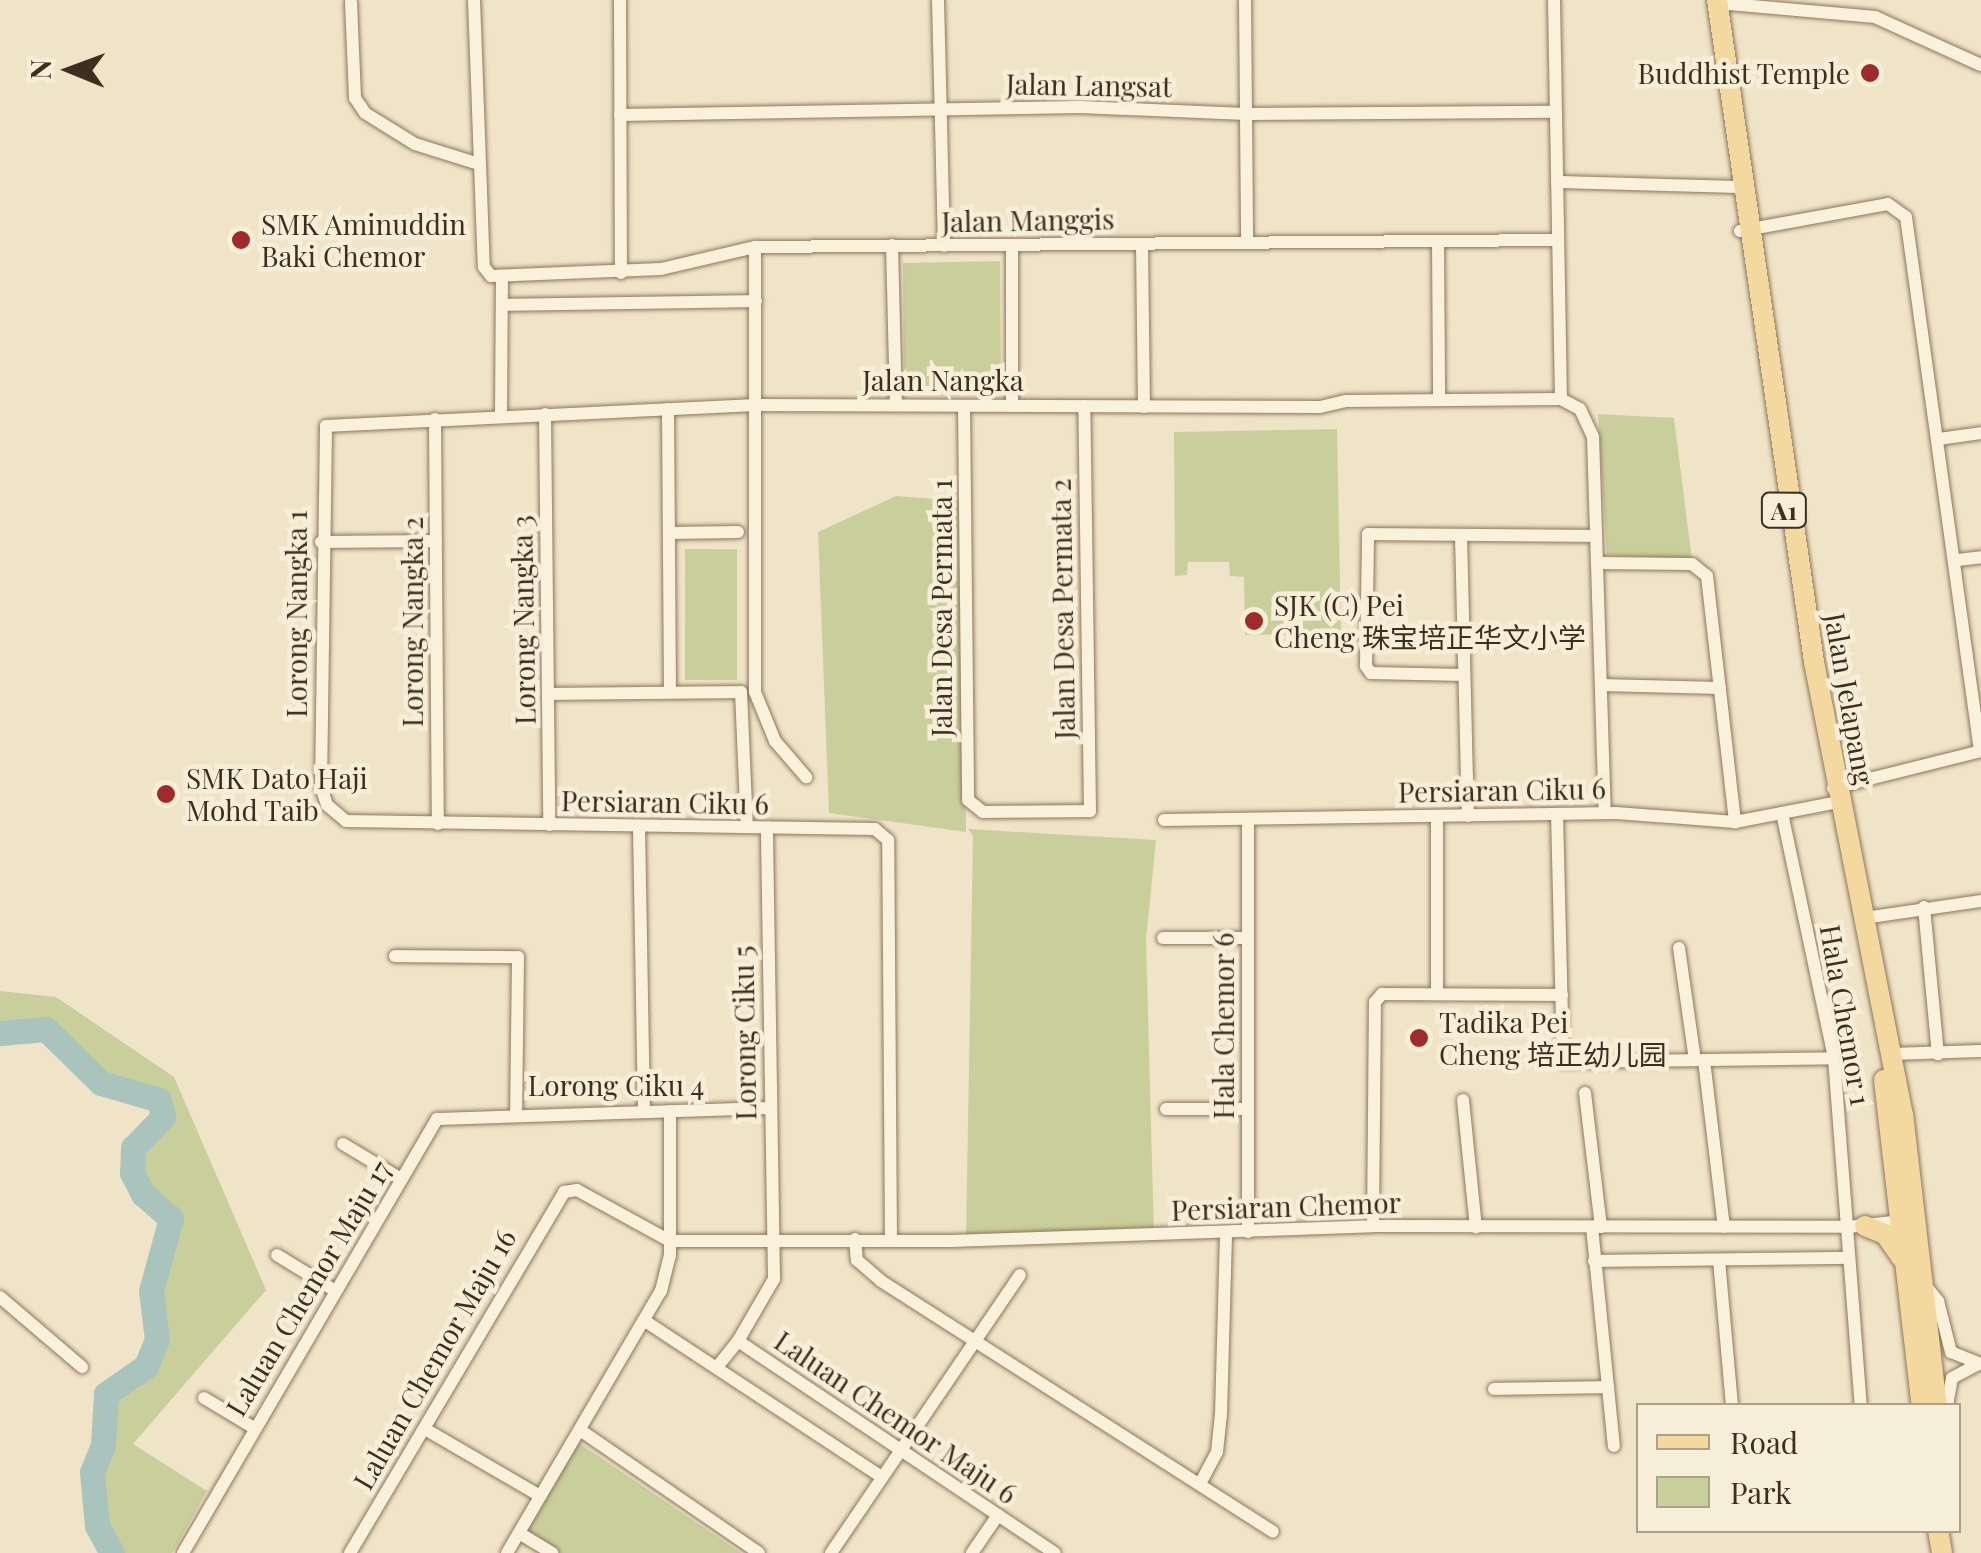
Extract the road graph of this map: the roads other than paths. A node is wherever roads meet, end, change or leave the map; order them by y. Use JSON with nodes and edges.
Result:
{"nodes":[{"id":1,"x":474,"y":0,"type":"edge"},
{"id":2,"x":620,"y":0,"type":"edge"},
{"id":3,"x":938,"y":0,"type":"edge"},
{"id":4,"x":1245,"y":0,"type":"edge"},
{"id":5,"x":1554,"y":0,"type":"edge"},
{"id":6,"x":1715,"y":1,"type":"edge"},
{"id":7,"x":351,"y":2,"type":"edge"},
{"id":8,"x":1864,"y":7,"type":"edge"},
{"id":9,"x":1981,"y":66,"type":"edge"},
{"id":10,"x":940,"y":109,"type":"junction"},
{"id":11,"x":1556,"y":112,"type":"junction"},
{"id":12,"x":620,"y":114,"type":"junction"},
{"id":13,"x":1246,"y":114,"type":"junction"},
{"id":14,"x":479,"y":164,"type":"junction"},
{"id":15,"x":1557,"y":182,"type":"junction"},
{"id":16,"x":1738,"y":187,"type":"junction"},
{"id":17,"x":1744,"y":230,"type":"junction"},
{"id":18,"x":1558,"y":240,"type":"junction"},
{"id":19,"x":1438,"y":241,"type":"junction"},
{"id":20,"x":1247,"y":242,"type":"junction"},
{"id":21,"x":1142,"y":244,"type":"junction"},
{"id":22,"x":892,"y":245,"type":"junction"},
{"id":23,"x":1012,"y":245,"type":"junction"},
{"id":24,"x":944,"y":246,"type":"junction"},
{"id":25,"x":755,"y":247,"type":"junction"},
{"id":26,"x":621,"y":273,"type":"junction"},
{"id":27,"x":497,"y":278,"type":"junction"},
{"id":28,"x":756,"y":300,"type":"junction"},
{"id":29,"x":502,"y":304,"type":"junction"},
{"id":30,"x":1561,"y":399,"type":"junction"},
{"id":31,"x":1439,"y":400,"type":"junction"},
{"id":32,"x":754,"y":405,"type":"junction"},
{"id":33,"x":896,"y":405,"type":"junction"},
{"id":34,"x":964,"y":406,"type":"junction"},
{"id":35,"x":1012,"y":406,"type":"junction"},
{"id":36,"x":1084,"y":406,"type":"junction"},
{"id":37,"x":1144,"y":406,"type":"junction"},
{"id":38,"x":668,"y":409,"type":"junction"},
{"id":39,"x":545,"y":414,"type":"junction"},
{"id":40,"x":501,"y":416,"type":"junction"},
{"id":41,"x":435,"y":419,"type":"junction"},
{"id":42,"x":326,"y":426,"type":"joint"},
{"id":43,"x":1981,"y":433,"type":"edge"},
{"id":44,"x":1939,"y":439,"type":"junction"},
{"id":45,"x":738,"y":532,"type":"dead end"},
{"id":46,"x":669,"y":533,"type":"junction"},
{"id":47,"x":1461,"y":535,"type":"junction"},
{"id":48,"x":1596,"y":536,"type":"junction"},
{"id":49,"x":436,"y":541,"type":"junction"},
{"id":50,"x":321,"y":542,"type":"junction"},
{"id":51,"x":1981,"y":557,"type":"edge"},
{"id":52,"x":1958,"y":560,"type":"junction"},
{"id":53,"x":1597,"y":563,"type":"junction"},
{"id":54,"x":1464,"y":676,"type":"junction"},
{"id":55,"x":1601,"y":685,"type":"junction"},
{"id":56,"x":1720,"y":688,"type":"junction"},
{"id":57,"x":670,"y":689,"type":"junction"},
{"id":58,"x":549,"y":694,"type":"junction"},
{"id":59,"x":1980,"y":751,"type":"edge"},
{"id":60,"x":806,"y":777,"type":"dead end"},
{"id":61,"x":1835,"y":796,"type":"junction"},
{"id":62,"x":1090,"y":811,"type":"joint"},
{"id":63,"x":1605,"y":813,"type":"junction"},
{"id":64,"x":1782,"y":813,"type":"junction"},
{"id":65,"x":1557,"y":814,"type":"junction"},
{"id":66,"x":1437,"y":816,"type":"junction"},
{"id":67,"x":1468,"y":816,"type":"junction"},
{"id":68,"x":1164,"y":820,"type":"dead end"},
{"id":69,"x":1248,"y":820,"type":"junction"},
{"id":70,"x":1735,"y":822,"type":"junction"},
{"id":71,"x":438,"y":824,"type":"junction"},
{"id":72,"x":549,"y":826,"type":"junction"},
{"id":73,"x":639,"y":826,"type":"junction"},
{"id":74,"x":747,"y":827,"type":"junction"},
{"id":75,"x":767,"y":828,"type":"junction"},
{"id":76,"x":1981,"y":902,"type":"edge"},
{"id":77,"x":1924,"y":907,"type":"junction"},
{"id":78,"x":1864,"y":918,"type":"junction"},
{"id":79,"x":1164,"y":938,"type":"dead end"},
{"id":80,"x":1248,"y":938,"type":"junction"},
{"id":81,"x":1679,"y":948,"type":"dead end"},
{"id":82,"x":395,"y":956,"type":"dead end"},
{"id":83,"x":1437,"y":994,"type":"junction"},
{"id":84,"x":1562,"y":995,"type":"junction"},
{"id":85,"x":1981,"y":1051,"type":"edge"},
{"id":86,"x":1891,"y":1054,"type":"junction"},
{"id":87,"x":1938,"y":1054,"type":"junction"},
{"id":88,"x":1834,"y":1058,"type":"junction"},
{"id":89,"x":1700,"y":1060,"type":"junction"},
{"id":90,"x":1585,"y":1094,"type":"dead end"},
{"id":91,"x":1464,"y":1100,"type":"dead end"},
{"id":92,"x":770,"y":1108,"type":"junction"},
{"id":93,"x":1166,"y":1109,"type":"dead end"},
{"id":94,"x":1248,"y":1109,"type":"junction"},
{"id":95,"x":670,"y":1111,"type":"junction"},
{"id":96,"x":644,"y":1112,"type":"junction"},
{"id":97,"x":516,"y":1115,"type":"junction"},
{"id":98,"x":344,"y":1144,"type":"dead end"},
{"id":99,"x":1910,"y":1154,"type":"junction"},
{"id":100,"x":401,"y":1180,"type":"junction"},
{"id":101,"x":1898,"y":1182,"type":"junction"},
{"id":102,"x":1902,"y":1221,"type":"junction"},
{"id":103,"x":1373,"y":1226,"type":"junction"},
{"id":104,"x":1856,"y":1226,"type":"junction"},
{"id":105,"x":1476,"y":1227,"type":"junction"},
{"id":106,"x":1596,"y":1227,"type":"junction"},
{"id":107,"x":1724,"y":1227,"type":"junction"},
{"id":108,"x":1248,"y":1232,"type":"junction"},
{"id":109,"x":1226,"y":1233,"type":"junction"},
{"id":110,"x":772,"y":1238,"type":"junction"},
{"id":111,"x":855,"y":1239,"type":"junction"},
{"id":112,"x":891,"y":1240,"type":"junction"},
{"id":113,"x":670,"y":1242,"type":"junction"},
{"id":114,"x":277,"y":1254,"type":"dead end"},
{"id":115,"x":1849,"y":1258,"type":"junction"},
{"id":116,"x":1720,"y":1260,"type":"junction"},
{"id":117,"x":1594,"y":1261,"type":"junction"},
{"id":118,"x":1906,"y":1269,"type":"junction"},
{"id":119,"x":1020,"y":1275,"type":"dead end"},
{"id":120,"x":1924,"y":1284,"type":"junction"},
{"id":121,"x":334,"y":1290,"type":"junction"},
{"id":122,"x":0,"y":1297,"type":"edge"},
{"id":123,"x":645,"y":1321,"type":"junction"},
{"id":124,"x":738,"y":1341,"type":"junction"},
{"id":125,"x":974,"y":1342,"type":"junction"},
{"id":126,"x":1979,"y":1364,"type":"edge"},
{"id":127,"x":82,"y":1367,"type":"dead end"},
{"id":128,"x":717,"y":1367,"type":"junction"},
{"id":129,"x":1608,"y":1387,"type":"junction"},
{"id":130,"x":1494,"y":1389,"type":"dead end"},
{"id":131,"x":204,"y":1398,"type":"dead end"},
{"id":132,"x":1732,"y":1403,"type":"edge"},
{"id":133,"x":1861,"y":1403,"type":"edge"},
{"id":134,"x":1922,"y":1403,"type":"edge"},
{"id":135,"x":1934,"y":1403,"type":"edge"},
{"id":136,"x":1934,"y":1403,"type":"edge"},
{"id":137,"x":1948,"y":1403,"type":"edge"},
{"id":138,"x":254,"y":1428,"type":"junction"},
{"id":139,"x":425,"y":1429,"type":"junction"},
{"id":140,"x":580,"y":1430,"type":"junction"},
{"id":141,"x":1614,"y":1446,"type":"dead end"},
{"id":142,"x":901,"y":1450,"type":"junction"},
{"id":143,"x":882,"y":1478,"type":"junction"},
{"id":144,"x":1201,"y":1482,"type":"junction"},
{"id":145,"x":540,"y":1496,"type":"junction"},
{"id":146,"x":998,"y":1514,"type":"junction"},
{"id":147,"x":1273,"y":1532,"type":"dead end"},
{"id":148,"x":518,"y":1533,"type":"junction"},
{"id":149,"x":1051,"y":1552,"type":"edge"},
{"id":150,"x":183,"y":1553,"type":"edge"},
{"id":151,"x":350,"y":1553,"type":"edge"},
{"id":152,"x":507,"y":1553,"type":"edge"},
{"id":153,"x":552,"y":1553,"type":"edge"},
{"id":154,"x":760,"y":1553,"type":"edge"},
{"id":155,"x":831,"y":1553,"type":"edge"},
{"id":156,"x":972,"y":1553,"type":"edge"}],
"edges":[{"from":1,"to":14,"type":"street"},
{"from":2,"to":12,"type":"street"},
{"from":3,"to":10,"type":"street"},
{"from":4,"to":13,"type":"street"},
{"from":5,"to":11,"type":"street"},
{"from":6,"to":8,"type":"street"},
{"from":6,"to":16,"type":"main road","name":"Jalan Jelapang","number":"A1"},
{"from":7,"to":14,"type":"street"},
{"from":8,"to":9,"type":"street"},
{"from":10,"to":12,"type":"street","name":"Jalan Langsat"},
{"from":10,"to":13,"type":"street","name":"Jalan Langsat"},
{"from":10,"to":24,"type":"street"},
{"from":11,"to":13,"type":"street","name":"Jalan Langsat"},
{"from":11,"to":15,"type":"street"},
{"from":12,"to":26,"type":"street"},
{"from":13,"to":20,"type":"street"},
{"from":14,"to":27,"type":"street"},
{"from":15,"to":16,"type":"street"},
{"from":15,"to":18,"type":"street"},
{"from":16,"to":17,"type":"main road","name":"Jalan Jelapang","number":"A1"},
{"from":17,"to":44,"type":"street"},
{"from":17,"to":61,"type":"main road","name":"Jalan Jelapang","number":"A1"},
{"from":18,"to":19,"type":"street","name":"Jalan Manggis"},
{"from":18,"to":30,"type":"street"},
{"from":19,"to":20,"type":"street","name":"Jalan Manggis"},
{"from":19,"to":31,"type":"street"},
{"from":20,"to":21,"type":"street","name":"Jalan Manggis"},
{"from":21,"to":23,"type":"street","name":"Jalan Manggis"},
{"from":21,"to":37,"type":"street"},
{"from":22,"to":24,"type":"street","name":"Jalan Manggis"},
{"from":22,"to":25,"type":"street","name":"Jalan Manggis"},
{"from":22,"to":33,"type":"street"},
{"from":23,"to":24,"type":"street","name":"Jalan Manggis"},
{"from":23,"to":35,"type":"street"},
{"from":25,"to":26,"type":"street","name":"Jalan Manggis"},
{"from":25,"to":28,"type":"street"},
{"from":26,"to":27,"type":"street","name":"Jalan Manggis"},
{"from":27,"to":29,"type":"street"},
{"from":28,"to":29,"type":"street"},
{"from":28,"to":32,"type":"street"},
{"from":29,"to":40,"type":"street"},
{"from":30,"to":31,"type":"street","name":"Jalan Nangka"},
{"from":30,"to":48,"type":"street"},
{"from":31,"to":37,"type":"street","name":"Jalan Nangka"},
{"from":32,"to":33,"type":"street","name":"Jalan Nangka"},
{"from":32,"to":38,"type":"street","name":"Jalan Nangka"},
{"from":32,"to":60,"type":"street"},
{"from":33,"to":34,"type":"street","name":"Jalan Nangka"},
{"from":34,"to":35,"type":"street","name":"Jalan Nangka"},
{"from":34,"to":62,"type":"street","name":"Jalan Desa Permata 1"},
{"from":35,"to":36,"type":"street","name":"Jalan Nangka"},
{"from":36,"to":37,"type":"street","name":"Jalan Nangka"},
{"from":36,"to":62,"type":"street","name":"Jalan Desa Permata 2"},
{"from":38,"to":39,"type":"street","name":"Jalan Nangka"},
{"from":38,"to":46,"type":"street"},
{"from":39,"to":40,"type":"street","name":"Jalan Nangka"},
{"from":39,"to":58,"type":"street","name":"Lorong Nangka 3"},
{"from":40,"to":41,"type":"street","name":"Jalan Nangka"},
{"from":41,"to":42,"type":"street","name":"Jalan Nangka"},
{"from":41,"to":49,"type":"street","name":"Lorong Nangka 2"},
{"from":42,"to":50,"type":"street","name":"Lorong Nangka 1"},
{"from":43,"to":44,"type":"street"},
{"from":44,"to":52,"type":"street"},
{"from":45,"to":46,"type":"street"},
{"from":46,"to":57,"type":"street"},
{"from":47,"to":48,"type":"street"},
{"from":47,"to":54,"type":"street"},
{"from":47,"to":54,"type":"street"},
{"from":48,"to":53,"type":"street"},
{"from":49,"to":50,"type":"street"},
{"from":49,"to":71,"type":"street","name":"Lorong Nangka 2"},
{"from":50,"to":71,"type":"street","name":"Lorong Nangka 1"},
{"from":51,"to":52,"type":"street"},
{"from":52,"to":59,"type":"street"},
{"from":53,"to":55,"type":"street"},
{"from":53,"to":56,"type":"street"},
{"from":54,"to":67,"type":"street"},
{"from":55,"to":56,"type":"street"},
{"from":55,"to":63,"type":"street"},
{"from":56,"to":70,"type":"street"},
{"from":57,"to":58,"type":"street"},
{"from":57,"to":74,"type":"street"},
{"from":58,"to":72,"type":"street","name":"Lorong Nangka 3"},
{"from":59,"to":61,"type":"street","name":"Persiaran Ciku 6"},
{"from":61,"to":64,"type":"street","name":"Persiaran Ciku 6"},
{"from":61,"to":78,"type":"main road","name":"Jalan Jelapang","number":"A1"},
{"from":61,"to":101,"type":"main road","name":"Jalan Jelapang","number":"A1"},
{"from":63,"to":65,"type":"street","name":"Persiaran Ciku 6"},
{"from":63,"to":70,"type":"street","name":"Persiaran Ciku 6"},
{"from":64,"to":70,"type":"street","name":"Persiaran Ciku 6"},
{"from":64,"to":88,"type":"street","name":"Hala Chemor 1"},
{"from":65,"to":67,"type":"street","name":"Persiaran Ciku 6"},
{"from":65,"to":84,"type":"street"},
{"from":66,"to":67,"type":"street","name":"Persiaran Ciku 6"},
{"from":66,"to":69,"type":"street","name":"Persiaran Ciku 6"},
{"from":66,"to":83,"type":"street"},
{"from":68,"to":69,"type":"street","name":"Persiaran Ciku 6"},
{"from":69,"to":80,"type":"street","name":"Hala Chemor 6"},
{"from":71,"to":72,"type":"street","name":"Persiaran Ciku 6"},
{"from":72,"to":73,"type":"street","name":"Persiaran Ciku 6"},
{"from":73,"to":74,"type":"street","name":"Persiaran Ciku 6"},
{"from":73,"to":96,"type":"street"},
{"from":74,"to":75,"type":"street","name":"Persiaran Ciku 6"},
{"from":75,"to":92,"type":"street","name":"Lorong Ciku 5"},
{"from":75,"to":112,"type":"street","name":"Persiaran Ciku 6"},
{"from":76,"to":77,"type":"street"},
{"from":77,"to":78,"type":"street"},
{"from":77,"to":87,"type":"street"},
{"from":78,"to":86,"type":"main road","name":"Jalan Jelapang","number":"A1"},
{"from":79,"to":80,"type":"street"},
{"from":80,"to":94,"type":"street","name":"Hala Chemor 6"},
{"from":81,"to":89,"type":"street"},
{"from":82,"to":97,"type":"street","name":"Lorong Ciku 4"},
{"from":83,"to":84,"type":"street"},
{"from":83,"to":103,"type":"street"},
{"from":84,"to":89,"type":"street"},
{"from":85,"to":87,"type":"street"},
{"from":86,"to":87,"type":"street"},
{"from":86,"to":99,"type":"main road","name":"Jalan Jelapang","number":"A1"},
{"from":88,"to":89,"type":"street"},
{"from":88,"to":104,"type":"street","name":"Hala Chemor 1"},
{"from":89,"to":107,"type":"street"},
{"from":90,"to":106,"type":"street"},
{"from":91,"to":105,"type":"street"},
{"from":92,"to":95,"type":"street","name":"Lorong Ciku 4"},
{"from":92,"to":110,"type":"street","name":"Lorong Ciku 5"},
{"from":93,"to":94,"type":"street"},
{"from":94,"to":108,"type":"street","name":"Hala Chemor 6"},
{"from":95,"to":96,"type":"street","name":"Lorong Ciku 4"},
{"from":95,"to":113,"type":"street"},
{"from":96,"to":97,"type":"street","name":"Lorong Ciku 4"},
{"from":97,"to":100,"type":"street","name":"Laluan Chemor Maju 17"},
{"from":98,"to":100,"type":"street"},
{"from":99,"to":102,"type":"main road"},
{"from":99,"to":120,"type":"main road","name":"Jalan Jelapang","number":"A1"},
{"from":100,"to":121,"type":"street","name":"Laluan Chemor Maju 17"},
{"from":101,"to":102,"type":"main road","name":"Jalan Jelapang","number":"A1"},
{"from":101,"to":104,"type":"main road"},
{"from":102,"to":104,"type":"street","name":"Persiaran Chemor"},
{"from":102,"to":118,"type":"main road","name":"Jalan Jelapang","number":"A1"},
{"from":102,"to":135,"type":"main road"},
{"from":103,"to":105,"type":"street","name":"Persiaran Chemor"},
{"from":103,"to":108,"type":"street","name":"Persiaran Chemor"},
{"from":104,"to":107,"type":"street","name":"Persiaran Chemor"},
{"from":104,"to":115,"type":"street","name":"Hala Chemor 1"},
{"from":104,"to":118,"type":"main road"},
{"from":105,"to":106,"type":"street","name":"Persiaran Chemor"},
{"from":106,"to":107,"type":"street","name":"Persiaran Chemor"},
{"from":106,"to":117,"type":"street"},
{"from":108,"to":109,"type":"street","name":"Persiaran Chemor"},
{"from":109,"to":112,"type":"street","name":"Persiaran Chemor"},
{"from":109,"to":144,"type":"street"},
{"from":110,"to":111,"type":"street","name":"Persiaran Chemor"},
{"from":110,"to":113,"type":"street","name":"Persiaran Chemor"},
{"from":110,"to":124,"type":"street","name":"Lorong Ciku 5"},
{"from":111,"to":112,"type":"street","name":"Persiaran Chemor"},
{"from":111,"to":125,"type":"street"},
{"from":113,"to":123,"type":"street"},
{"from":113,"to":139,"type":"street","name":"Laluan Chemor Maju 16"},
{"from":114,"to":121,"type":"street"},
{"from":115,"to":116,"type":"street"},
{"from":115,"to":133,"type":"street","name":"Hala Chemor 1"},
{"from":116,"to":117,"type":"street"},
{"from":116,"to":132,"type":"street"},
{"from":117,"to":129,"type":"street"},
{"from":118,"to":134,"type":"main road","name":"Jalan Jelapang","number":"A1"},
{"from":119,"to":125,"type":"street"},
{"from":120,"to":126,"type":"street"},
{"from":120,"to":136,"type":"main road","name":"Jalan Jelapang","number":"A1"},
{"from":121,"to":138,"type":"street","name":"Laluan Chemor Maju 17"},
{"from":122,"to":127,"type":"street"},
{"from":123,"to":128,"type":"street"},
{"from":123,"to":140,"type":"street"},
{"from":124,"to":128,"type":"street","name":"Laluan Chemor Maju 6"},
{"from":124,"to":142,"type":"street","name":"Laluan Chemor Maju 6"},
{"from":125,"to":142,"type":"street"},
{"from":125,"to":144,"type":"street"},
{"from":126,"to":137,"type":"street"},
{"from":128,"to":143,"type":"street"},
{"from":129,"to":130,"type":"street"},
{"from":129,"to":141,"type":"street"},
{"from":131,"to":138,"type":"street"},
{"from":138,"to":150,"type":"street","name":"Laluan Chemor Maju 17"},
{"from":139,"to":145,"type":"street"},
{"from":139,"to":151,"type":"street","name":"Laluan Chemor Maju 16"},
{"from":140,"to":145,"type":"street"},
{"from":140,"to":154,"type":"street"},
{"from":142,"to":143,"type":"street"},
{"from":142,"to":146,"type":"street","name":"Laluan Chemor Maju 6"},
{"from":143,"to":155,"type":"street"},
{"from":144,"to":147,"type":"street"},
{"from":145,"to":148,"type":"street"},
{"from":146,"to":149,"type":"street","name":"Laluan Chemor Maju 6"},
{"from":146,"to":156,"type":"street"},
{"from":148,"to":152,"type":"street"},
{"from":148,"to":153,"type":"street"}]}
